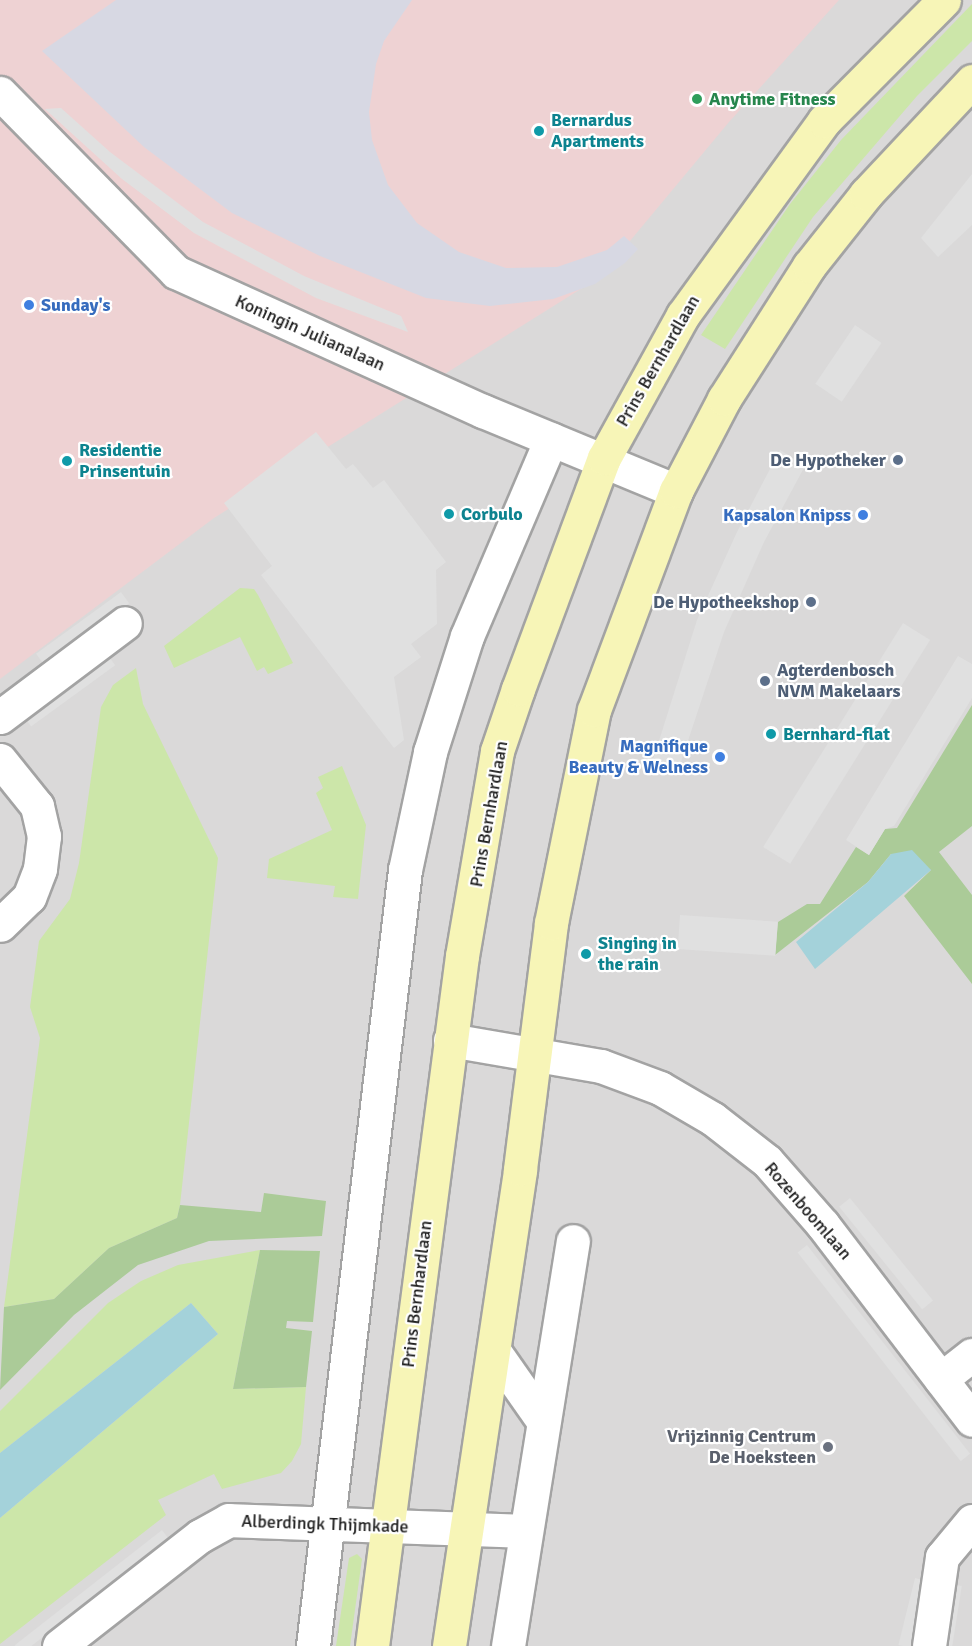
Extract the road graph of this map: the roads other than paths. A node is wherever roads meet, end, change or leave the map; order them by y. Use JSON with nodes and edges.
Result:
{"nodes":[{"id":1,"x":944,"y":0,"type":"edge"},
{"id":2,"x":972,"y":81,"type":"edge"},
{"id":3,"x":0,"y":93,"type":"edge"},
{"id":4,"x":551,"y":439,"type":"junction"},
{"id":5,"x":604,"y":458,"type":"junction"},
{"id":6,"x":676,"y":491,"type":"junction"},
{"id":7,"x":125,"y":623,"type":"dead end"},
{"id":8,"x":0,"y":717,"type":"edge"},
{"id":9,"x":0,"y":760,"type":"edge"},
{"id":10,"x":9,"y":919,"type":"edge"},
{"id":11,"x":450,"y":1040,"type":"junction"},
{"id":12,"x":532,"y":1054,"type":"junction"},
{"id":13,"x":573,"y":1241,"type":"dead end"},
{"id":14,"x":494,"y":1351,"type":"junction"},
{"id":15,"x":972,"y":1355,"type":"edge"},
{"id":16,"x":941,"y":1378,"type":"junction"},
{"id":17,"x":972,"y":1420,"type":"edge"},
{"id":18,"x":543,"y":1421,"type":"junction"},
{"id":19,"x":972,"y":1521,"type":"edge"},
{"id":20,"x":330,"y":1524,"type":"junction"},
{"id":21,"x":387,"y":1527,"type":"junction"},
{"id":22,"x":468,"y":1529,"type":"junction"},
{"id":23,"x":524,"y":1531,"type":"junction"},
{"id":24,"x":59,"y":1646,"type":"edge"},
{"id":25,"x":313,"y":1646,"type":"edge"},
{"id":26,"x":372,"y":1646,"type":"edge"},
{"id":27,"x":449,"y":1646,"type":"edge"},
{"id":28,"x":508,"y":1646,"type":"edge"},
{"id":29,"x":929,"y":1646,"type":"edge"}],
"edges":[{"from":1,"to":5,"type":"main road","name":"Prins Bernhardlaan"},
{"from":2,"to":6,"type":"main road"},
{"from":3,"to":4,"type":"street","name":"Koningin Julianalaan"},
{"from":4,"to":5,"type":"street","name":"Koningin Julianalaan"},
{"from":4,"to":20,"type":"street"},
{"from":5,"to":6,"type":"street","name":"Koningin Julianalaan"},
{"from":5,"to":11,"type":"main road","name":"Prins Bernhardlaan"},
{"from":6,"to":12,"type":"main road"},
{"from":7,"to":8,"type":"street"},
{"from":9,"to":10,"type":"street"},
{"from":11,"to":12,"type":"street","name":"Rozenboomlaan"},
{"from":11,"to":21,"type":"main road","name":"Prins Bernhardlaan"},
{"from":12,"to":14,"type":"main road"},
{"from":12,"to":16,"type":"street","name":"Rozenboomlaan"},
{"from":13,"to":18,"type":"street"},
{"from":14,"to":18,"type":"street"},
{"from":14,"to":22,"type":"main road"},
{"from":15,"to":16,"type":"street"},
{"from":16,"to":17,"type":"street","name":"Rozenboomlaan"},
{"from":18,"to":23,"type":"street"},
{"from":19,"to":29,"type":"street"},
{"from":20,"to":21,"type":"street","name":"Alberdingk Thijmkade"},
{"from":20,"to":24,"type":"street","name":"Alberdingk Thijmkade"},
{"from":20,"to":25,"type":"street"},
{"from":21,"to":22,"type":"street","name":"Alberdingk Thijmkade"},
{"from":21,"to":26,"type":"main road","name":"Prins Bernhardlaan"},
{"from":22,"to":23,"type":"street","name":"Alberdingk Thijmkade"},
{"from":22,"to":27,"type":"main road"},
{"from":23,"to":28,"type":"street"}]}
